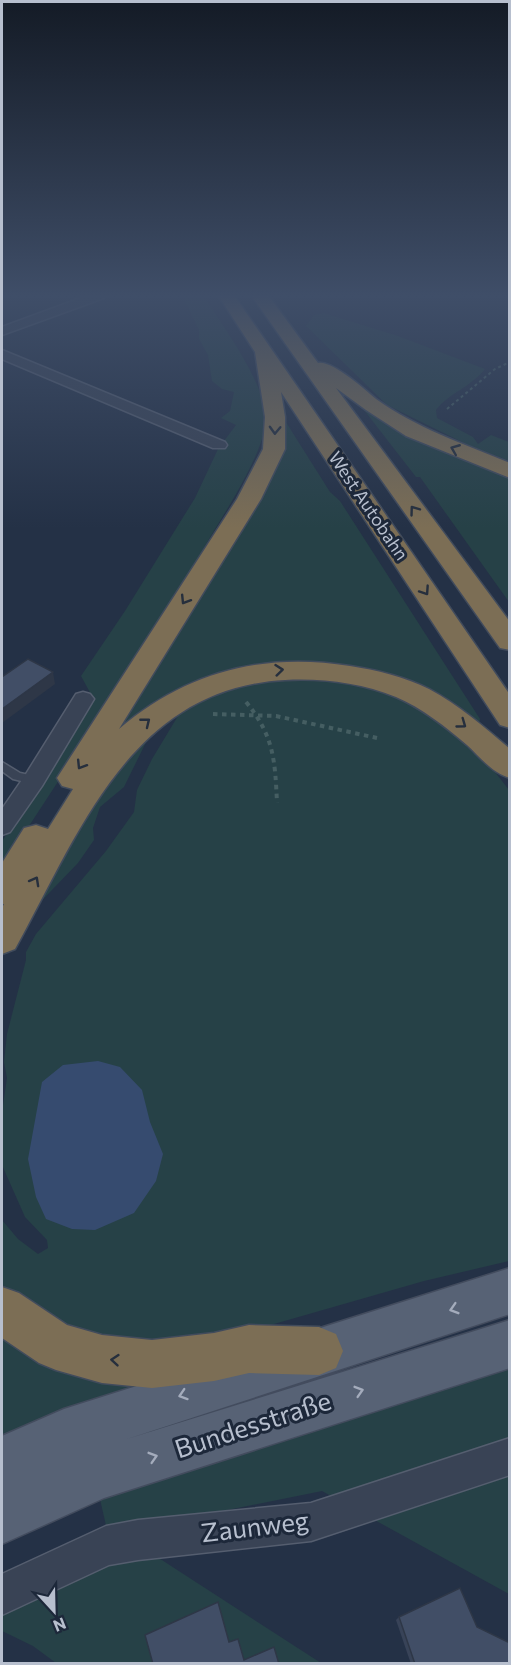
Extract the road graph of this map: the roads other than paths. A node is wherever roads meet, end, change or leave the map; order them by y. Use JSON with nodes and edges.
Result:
{"nodes":[{"id":1,"x":47,"y":373,"type":"edge"},
{"id":2,"x":268,"y":373,"type":"edge"},
{"id":3,"x":279,"y":373,"type":"edge"},
{"id":4,"x":315,"y":373,"type":"edge"},
{"id":5,"x":330,"y":373,"type":"edge"},
{"id":6,"x":219,"y":445,"type":"dead end"},
{"id":7,"x":510,"y":471,"type":"edge"},
{"id":8,"x":510,"y":642,"type":"edge"},
{"id":9,"x":83,"y":699,"type":"dead end"},
{"id":10,"x":510,"y":718,"type":"edge"},
{"id":11,"x":2,"y":766,"type":"edge"},
{"id":12,"x":510,"y":767,"type":"edge"},
{"id":13,"x":34,"y":780,"type":"junction"},
{"id":14,"x":2,"y":826,"type":"edge"},
{"id":15,"x":2,"y":891,"type":"edge"},
{"id":16,"x":2,"y":939,"type":"edge"},
{"id":17,"x":510,"y":1291,"type":"edge"},
{"id":18,"x":2,"y":1310,"type":"edge"},
{"id":19,"x":510,"y":1344,"type":"edge"},
{"id":20,"x":319,"y":1351,"type":"junction"},
{"id":21,"x":510,"y":1456,"type":"edge"},
{"id":22,"x":2,"y":1462,"type":"edge"},
{"id":23,"x":97,"y":1474,"type":"junction"},
{"id":24,"x":2,"y":1487,"type":"edge"},
{"id":25,"x":2,"y":1518,"type":"edge"},
{"id":26,"x":2,"y":1595,"type":"edge"}],
"edges":[{"from":1,"to":6,"type":"street"},
{"from":2,"to":15,"type":"highway","one_way":true},
{"from":3,"to":10,"type":"highway","name":"West Autobahn","one_way":true},
{"from":8,"to":4,"type":"highway","name":"West Autobahn","one_way":true},
{"from":7,"to":5,"type":"highway","one_way":true},
{"from":9,"to":13,"type":"street"},
{"from":11,"to":13,"type":"lane"},
{"from":16,"to":12,"type":"highway","one_way":true},
{"from":13,"to":14,"type":"street"},
{"from":17,"to":20,"type":"main road","one_way":true},
{"from":20,"to":18,"type":"highway","one_way":true},
{"from":23,"to":19,"type":"main road","name":"Bundesstraße","one_way":true},
{"from":20,"to":22,"type":"main road","one_way":true},
{"from":21,"to":26,"type":"street","name":"Zaunweg"},
{"from":23,"to":24,"type":"main road"},
{"from":23,"to":25,"type":"main road","name":"Bundesstraße"}]}
